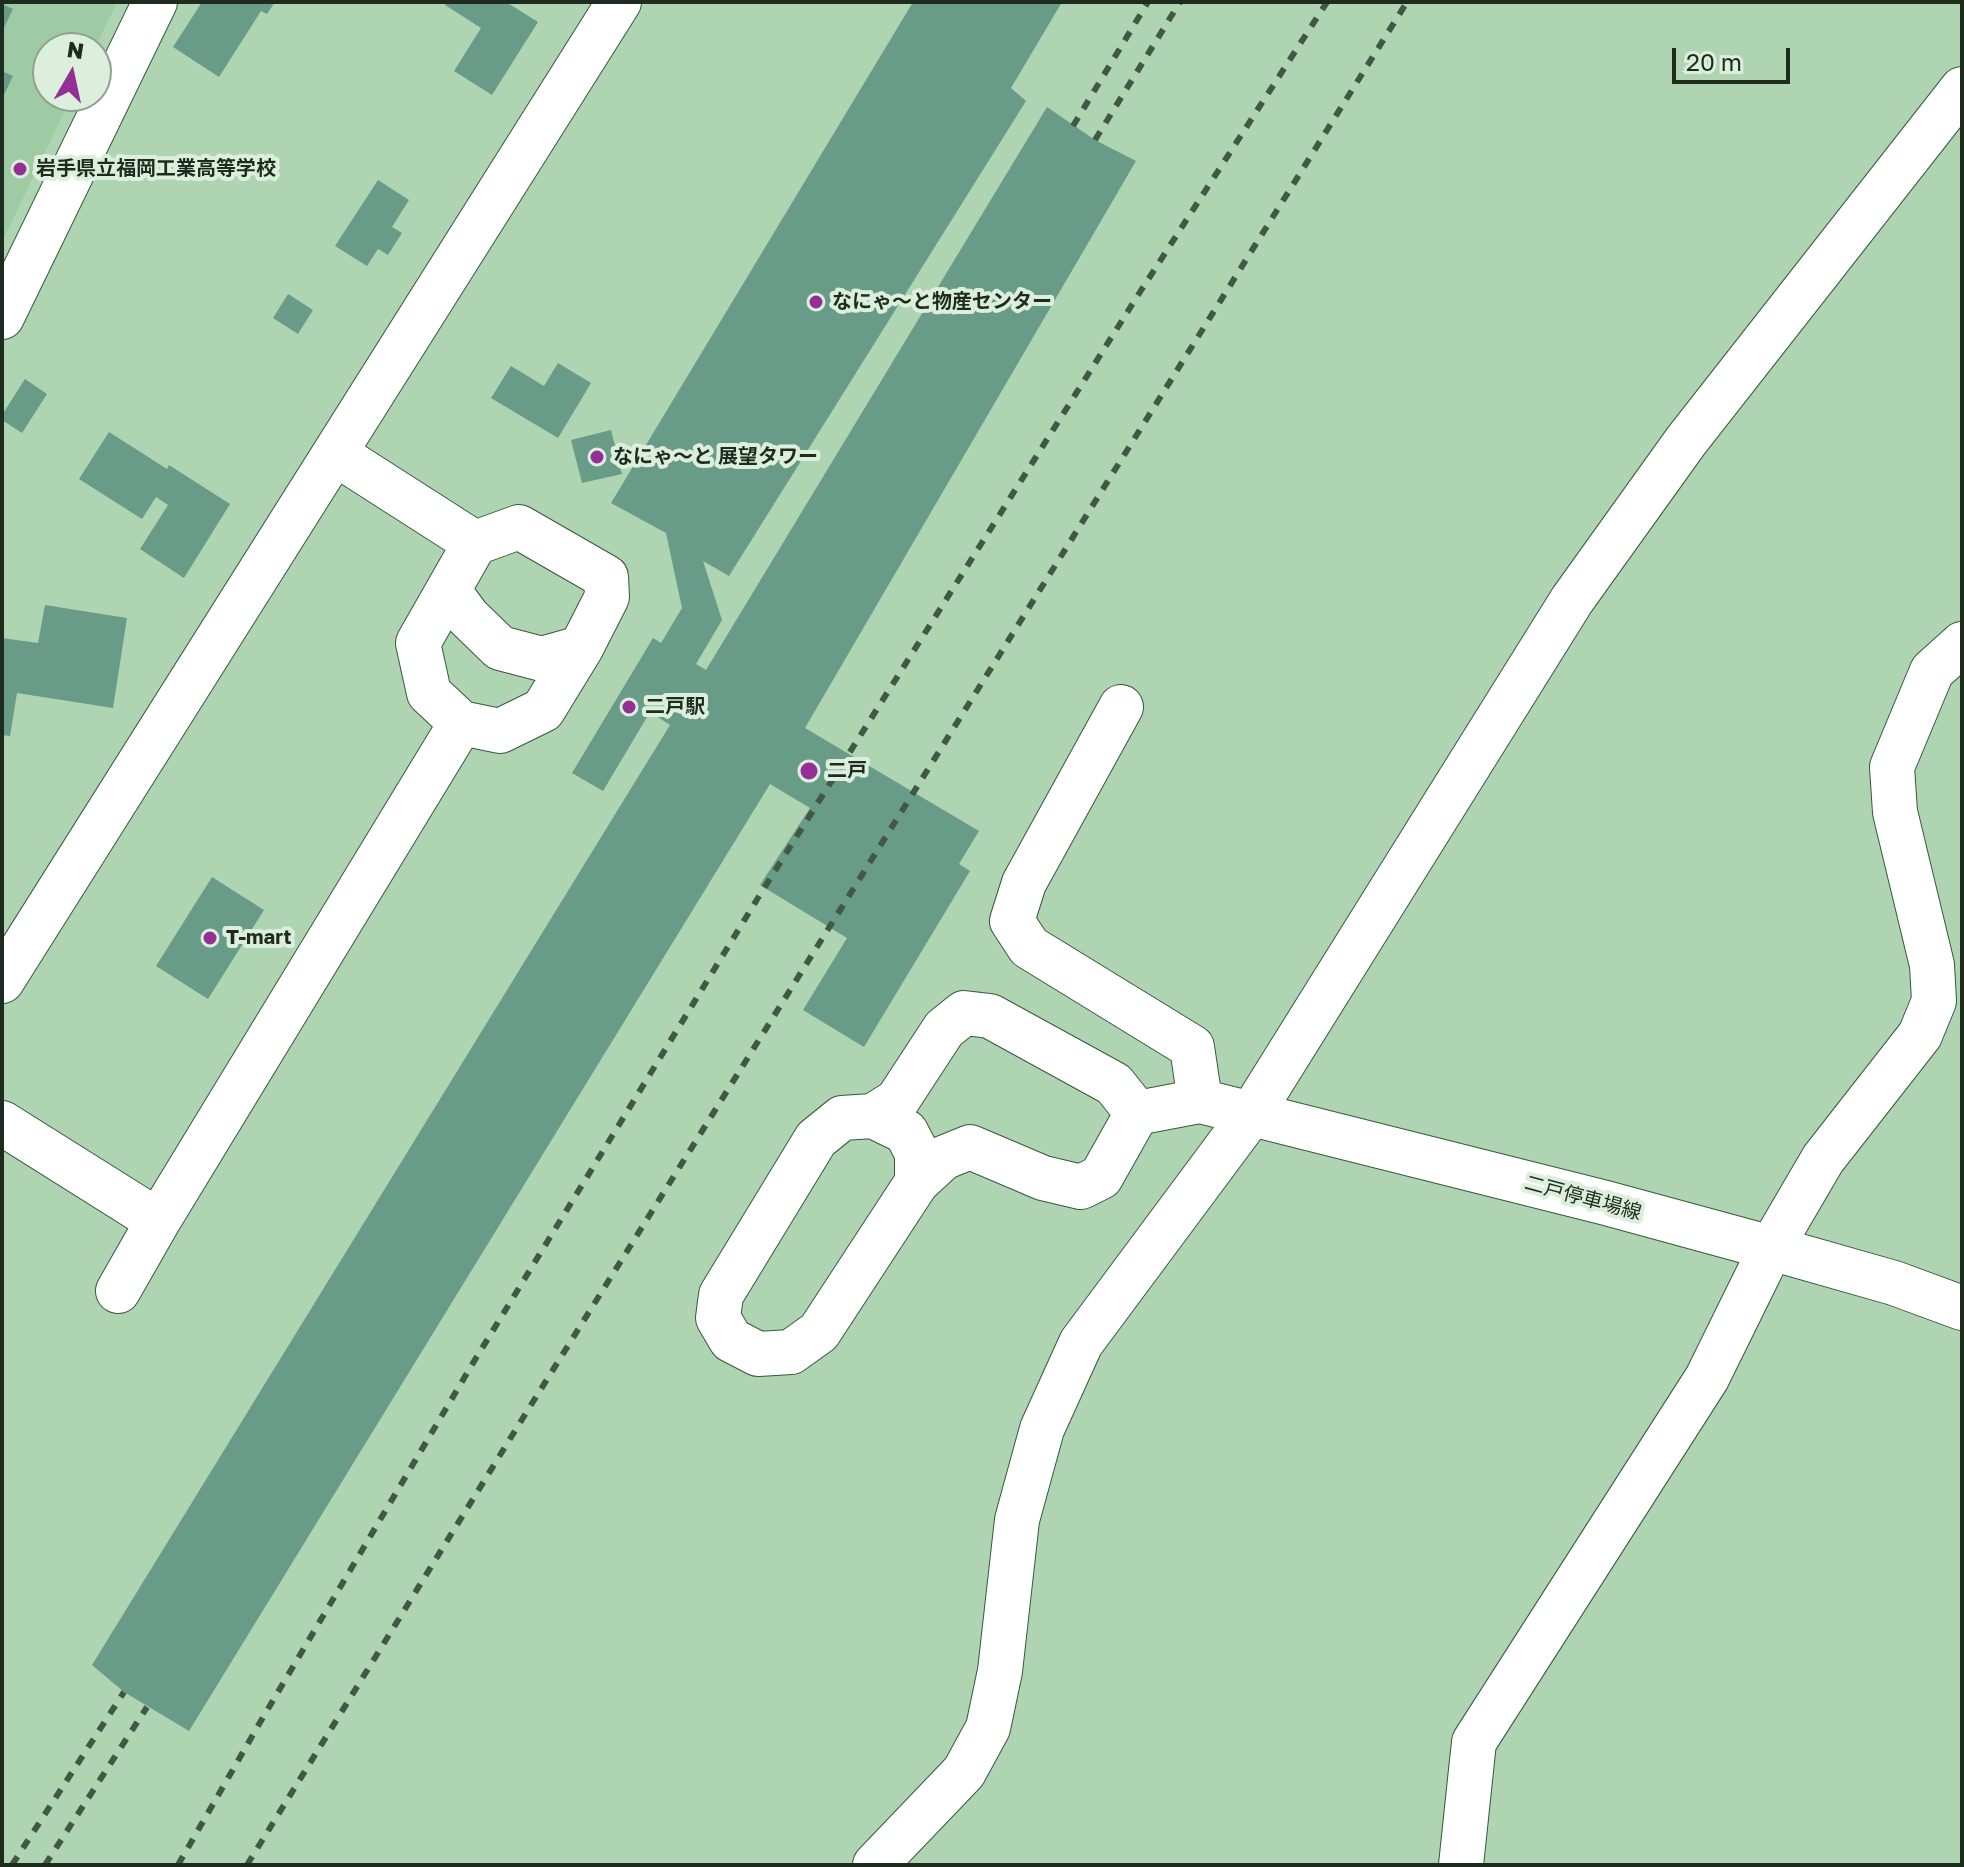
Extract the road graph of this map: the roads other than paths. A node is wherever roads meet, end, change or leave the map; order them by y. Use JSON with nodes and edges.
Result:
{"nodes":[{"id":1,"x":155,"y":2,"type":"edge"},
{"id":2,"x":619,"y":2,"type":"edge"},
{"id":3,"x":1962,"y":89,"type":"edge"},
{"id":4,"x":2,"y":317,"type":"edge"},
{"id":5,"x":336,"y":454,"type":"junction"},
{"id":6,"x":475,"y":543,"type":"junction"},
{"id":7,"x":448,"y":590,"type":"junction"},
{"id":8,"x":1962,"y":644,"type":"edge"},
{"id":9,"x":581,"y":648,"type":"junction"},
{"id":10,"x":1121,"y":707,"type":"dead end"},
{"id":11,"x":461,"y":723,"type":"junction"},
{"id":12,"x":2,"y":981,"type":"edge"},
{"id":13,"x":1200,"y":1101,"type":"junction"},
{"id":14,"x":1137,"y":1113,"type":"junction"},
{"id":15,"x":1252,"y":1113,"type":"junction"},
{"id":16,"x":873,"y":1116,"type":"junction"},
{"id":17,"x":2,"y":1123,"type":"edge"},
{"id":18,"x":917,"y":1182,"type":"junction"},
{"id":19,"x":158,"y":1221,"type":"junction"},
{"id":20,"x":1771,"y":1248,"type":"junction"},
{"id":21,"x":118,"y":1291,"type":"dead end"},
{"id":22,"x":1962,"y":1308,"type":"edge"},
{"id":23,"x":875,"y":1865,"type":"edge"},
{"id":24,"x":1461,"y":1865,"type":"edge"}],
"edges":[{"from":1,"to":4,"type":"street"},
{"from":2,"to":5,"type":"street"},
{"from":3,"to":15,"type":"street"},
{"from":5,"to":6,"type":"street"},
{"from":5,"to":12,"type":"street"},
{"from":6,"to":7,"type":"street"},
{"from":6,"to":9,"type":"street"},
{"from":7,"to":9,"type":"street"},
{"from":7,"to":11,"type":"street"},
{"from":8,"to":20,"type":"street"},
{"from":9,"to":11,"type":"street"},
{"from":10,"to":13,"type":"street"},
{"from":11,"to":19,"type":"street"},
{"from":13,"to":14,"type":"street"},
{"from":13,"to":15,"type":"street","name":"二戸停車場線"},
{"from":14,"to":16,"type":"street"},
{"from":14,"to":18,"type":"street"},
{"from":15,"to":20,"type":"street","name":"二戸停車場線"},
{"from":15,"to":23,"type":"street"},
{"from":16,"to":18,"type":"street"},
{"from":16,"to":18,"type":"street"},
{"from":17,"to":19,"type":"street"},
{"from":19,"to":21,"type":"street"},
{"from":20,"to":22,"type":"street","name":"二戸停車場線"},
{"from":20,"to":24,"type":"street"}]}
